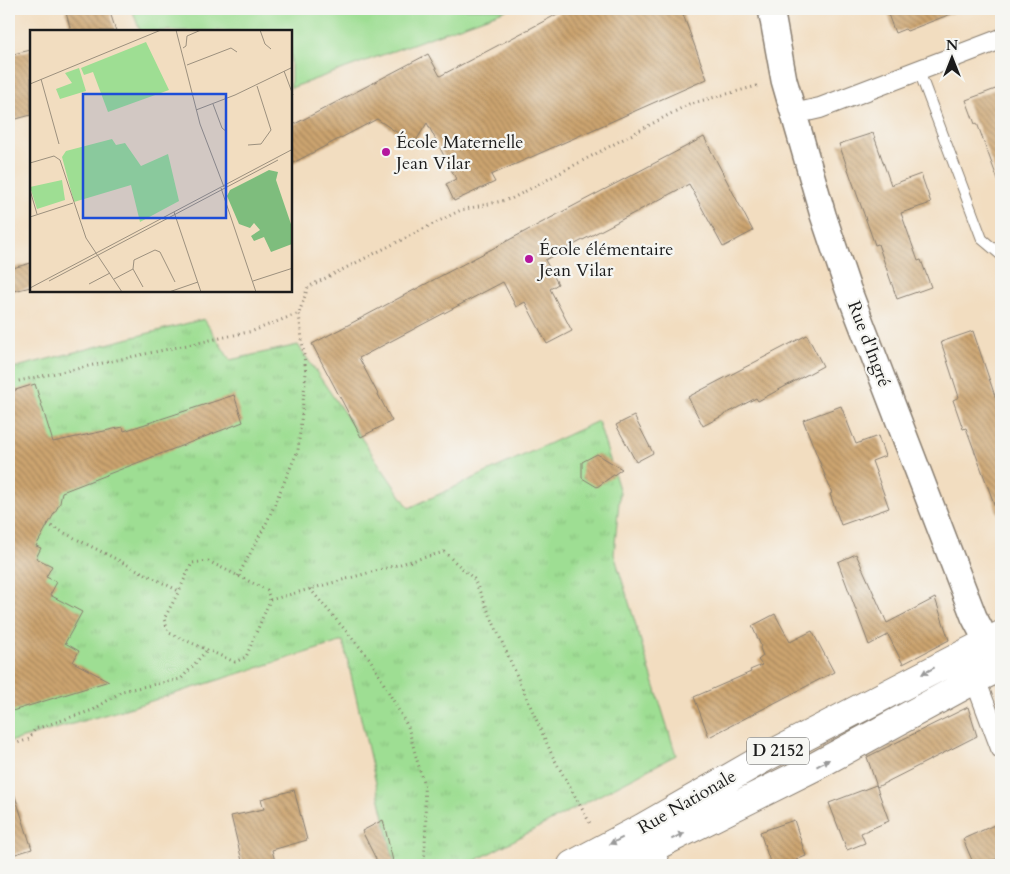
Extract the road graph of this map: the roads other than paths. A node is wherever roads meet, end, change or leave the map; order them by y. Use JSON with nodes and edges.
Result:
{"nodes":[{"id":1,"x":771,"y":9,"type":"edge"},
{"id":2,"x":1001,"y":39,"type":"edge"},
{"id":3,"x":919,"y":71,"type":"junction"},
{"id":4,"x":794,"y":114,"type":"junction"},
{"id":5,"x":1001,"y":255,"type":"edge"},
{"id":6,"x":984,"y":643,"type":"edge"},
{"id":7,"x":1001,"y":667,"type":"edge"},
{"id":8,"x":976,"y":678,"type":"junction"},
{"id":9,"x":1001,"y":748,"type":"edge"},
{"id":10,"x":652,"y":847,"type":"edge"},
{"id":11,"x":572,"y":865,"type":"edge"},
{"id":12,"x":618,"y":865,"type":"edge"}],
"edges":[{"from":1,"to":4,"type":"street","name":"Rue d'Ingré"},
{"from":2,"to":3,"type":"street"},
{"from":3,"to":4,"type":"street"},
{"from":3,"to":5,"type":"lane"},
{"from":4,"to":6,"type":"street","name":"Rue d'Ingré"},
{"from":6,"to":7,"type":"street","name":"Rue d'Ingré"},
{"from":6,"to":8,"type":"street"},
{"from":6,"to":10,"type":"main road","name":"Rue Nationale","number":"D 2152","one_way":true},
{"from":7,"to":8,"type":"main road","name":"Rue Nationale"},
{"from":8,"to":9,"type":"street"},
{"from":10,"to":8,"type":"main road","name":"Rue Nationale","one_way":true},
{"from":10,"to":11,"type":"main road","name":"Rue Nationale","number":"D 2152","one_way":true},
{"from":10,"to":12,"type":"main road","name":"Rue Nationale"}]}
